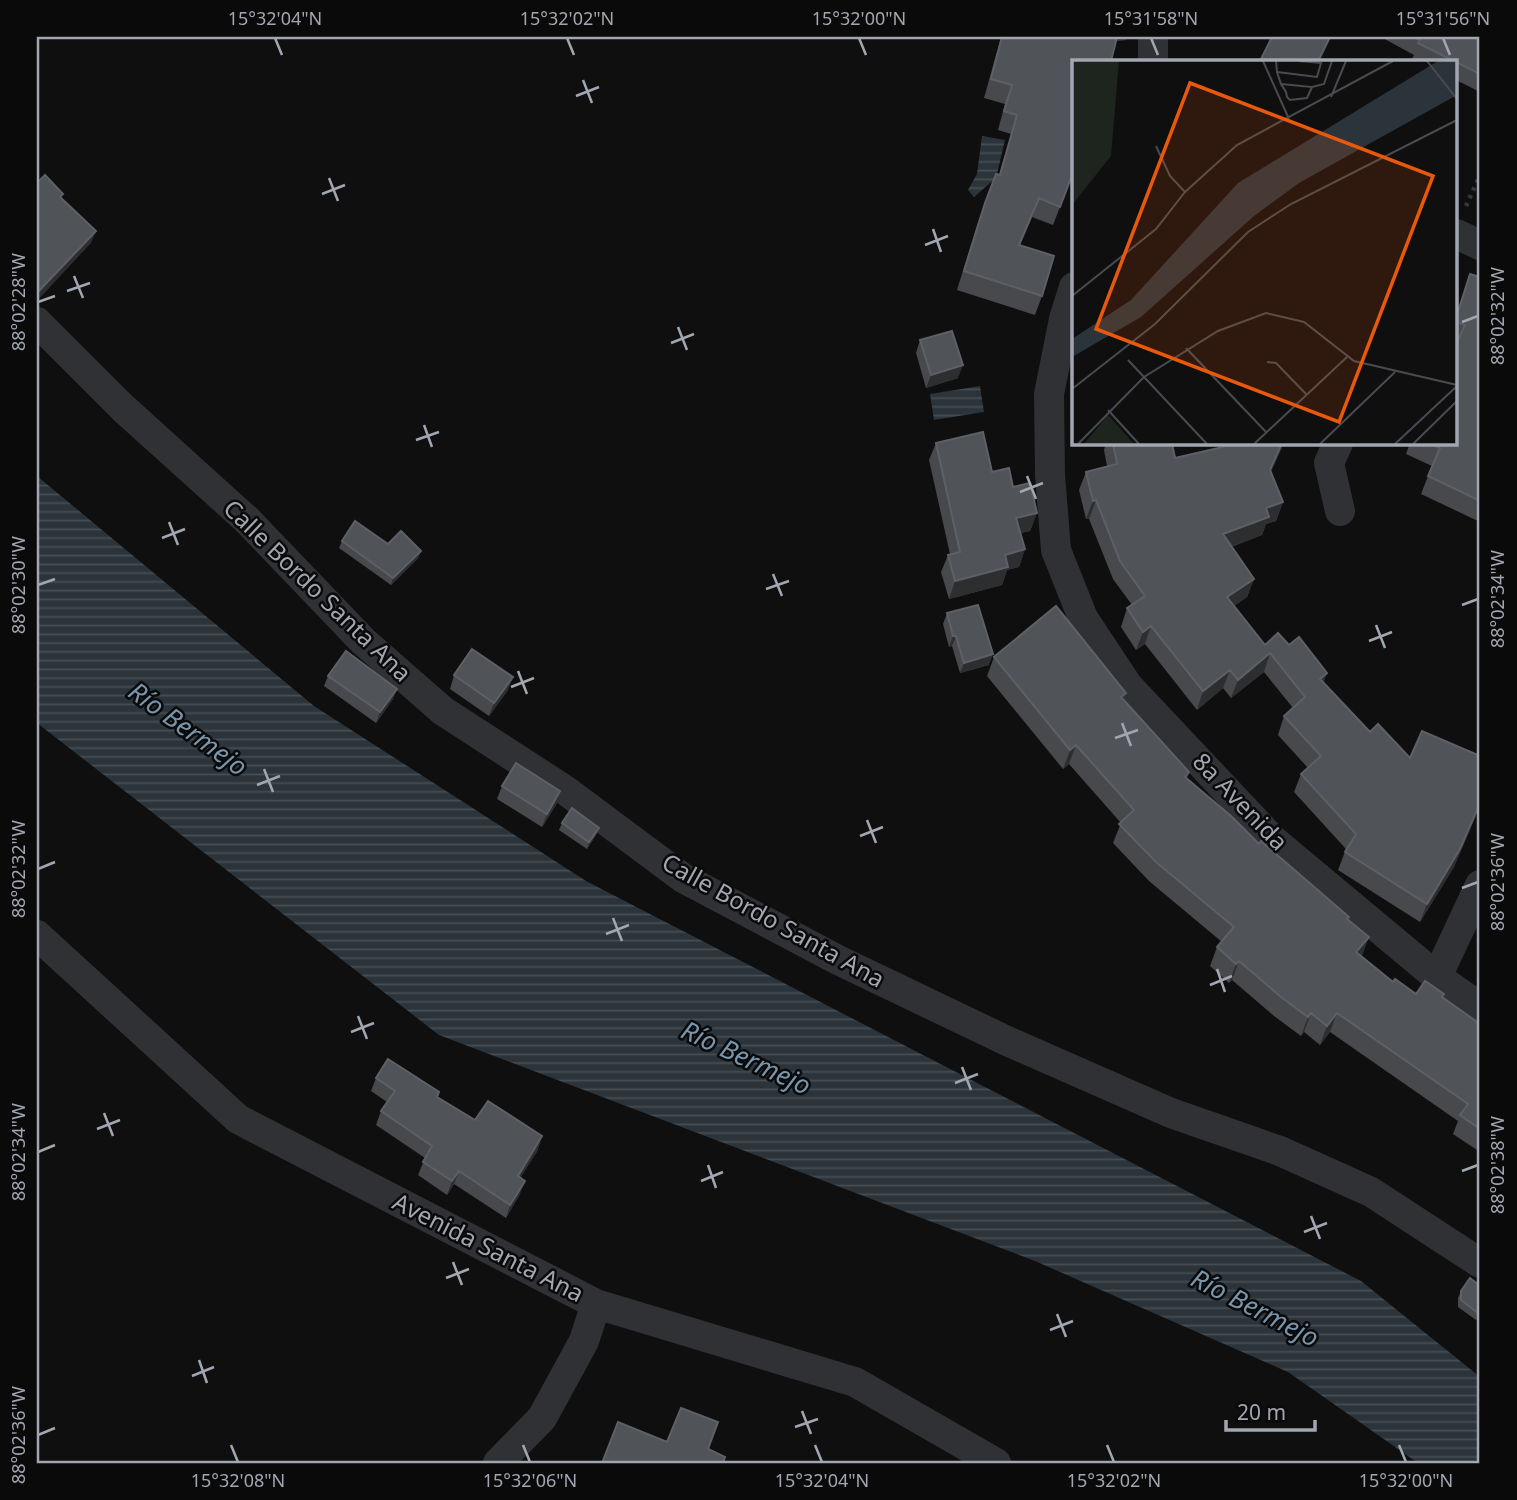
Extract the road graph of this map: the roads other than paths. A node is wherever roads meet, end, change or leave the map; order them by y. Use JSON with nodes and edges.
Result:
{"nodes":[{"id":1,"x":1153,"y":37,"type":"edge"},
{"id":2,"x":1153,"y":60,"type":"edge"},
{"id":3,"x":1461,"y":221,"type":"edge"},
{"id":4,"x":1480,"y":245,"type":"edge"},
{"id":5,"x":1072,"y":293,"type":"edge"},
{"id":6,"x":37,"y":322,"type":"edge"},
{"id":7,"x":1338,"y":444,"type":"edge"},
{"id":8,"x":1340,"y":511,"type":"dead end"},
{"id":9,"x":1480,"y":885,"type":"edge"},
{"id":10,"x":37,"y":935,"type":"edge"},
{"id":11,"x":1437,"y":977,"type":"junction"},
{"id":12,"x":1480,"y":1007,"type":"edge"},
{"id":13,"x":1480,"y":1263,"type":"edge"},
{"id":14,"x":596,"y":1304,"type":"junction"},
{"id":15,"x":498,"y":1463,"type":"edge"},
{"id":16,"x":996,"y":1463,"type":"edge"}],
"edges":[{"from":1,"to":2,"type":"street"},
{"from":3,"to":4,"type":"street"},
{"from":5,"to":11,"type":"street","name":"8a Avenida"},
{"from":6,"to":13,"type":"street","name":"Calle Bordo Santa Ana"},
{"from":7,"to":8,"type":"street"},
{"from":9,"to":11,"type":"street"},
{"from":10,"to":14,"type":"street","name":"Avenida Santa Ana"},
{"from":11,"to":12,"type":"street","name":"8a Avenida"},
{"from":14,"to":15,"type":"street"},
{"from":14,"to":16,"type":"street","name":"Avenida Santa Ana"}]}
